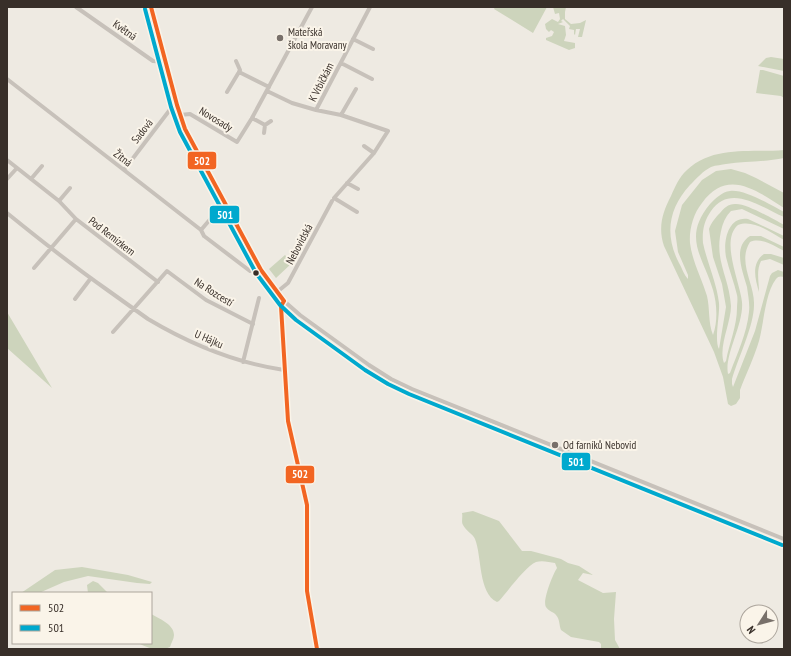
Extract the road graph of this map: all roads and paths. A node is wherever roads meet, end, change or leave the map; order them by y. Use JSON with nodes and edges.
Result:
{"nodes":[{"id":1,"x":76,"y":7,"type":"edge"},
{"id":2,"x":151,"y":7,"type":"edge"},
{"id":3,"x":312,"y":7,"type":"edge"},
{"id":4,"x":370,"y":7,"type":"edge"},
{"id":5,"x":353,"y":39,"type":"junction"},
{"id":6,"x":372,"y":49,"type":"dead end"},
{"id":7,"x":236,"y":61,"type":"dead end"},
{"id":8,"x":165,"y":62,"type":"junction"},
{"id":9,"x":341,"y":63,"type":"junction"},
{"id":10,"x":239,"y":72,"type":"junction"},
{"id":11,"x":7,"y":79,"type":"edge"},
{"id":12,"x":372,"y":79,"type":"dead end"},
{"id":13,"x":268,"y":89,"type":"junction"},
{"id":14,"x":356,"y":89,"type":"dead end"},
{"id":15,"x":227,"y":92,"type":"dead end"},
{"id":16,"x":177,"y":105,"type":"junction"},
{"id":17,"x":316,"y":110,"type":"junction"},
{"id":18,"x":341,"y":115,"type":"junction"},
{"id":19,"x":180,"y":116,"type":"junction"},
{"id":20,"x":252,"y":118,"type":"junction"},
{"id":21,"x":271,"y":121,"type":"dead end"},
{"id":22,"x":265,"y":125,"type":"junction"},
{"id":23,"x":264,"y":133,"type":"dead end"},
{"id":24,"x":364,"y":146,"type":"dead end"},
{"id":25,"x":374,"y":153,"type":"junction"},
{"id":26,"x":7,"y":160,"type":"edge"},
{"id":27,"x":42,"y":166,"type":"dead end"},
{"id":28,"x":17,"y":168,"type":"junction"},
{"id":29,"x":124,"y":170,"type":"junction"},
{"id":30,"x":7,"y":179,"type":"edge"},
{"id":31,"x":31,"y":179,"type":"junction"},
{"id":32,"x":347,"y":183,"type":"junction"},
{"id":33,"x":70,"y":188,"type":"dead end"},
{"id":34,"x":358,"y":189,"type":"dead end"},
{"id":35,"x":59,"y":200,"type":"junction"},
{"id":36,"x":332,"y":201,"type":"dead end"},
{"id":37,"x":224,"y":203,"type":"junction"},
{"id":38,"x":357,"y":212,"type":"dead end"},
{"id":39,"x":7,"y":213,"type":"edge"},
{"id":40,"x":76,"y":219,"type":"junction"},
{"id":41,"x":201,"y":230,"type":"junction"},
{"id":42,"x":51,"y":248,"type":"junction"},
{"id":43,"x":34,"y":268,"type":"dead end"},
{"id":44,"x":250,"y":271,"type":"dead end"},
{"id":45,"x":92,"y":278,"type":"junction"},
{"id":46,"x":158,"y":282,"type":"junction"},
{"id":47,"x":277,"y":292,"type":"junction"},
{"id":48,"x":259,"y":298,"type":"dead end"},
{"id":49,"x":75,"y":299,"type":"dead end"},
{"id":50,"x":284,"y":301,"type":"junction"},
{"id":51,"x":134,"y":308,"type":"junction"},
{"id":52,"x":253,"y":324,"type":"junction"},
{"id":53,"x":113,"y":332,"type":"dead end"},
{"id":54,"x":243,"y":362,"type":"junction"},
{"id":55,"x":284,"y":370,"type":"junction"},
{"id":56,"x":784,"y":539,"type":"edge"},
{"id":57,"x":317,"y":649,"type":"edge"}],
"edges":[{"from":1,"to":8,"type":"street","name":"Květná"},
{"from":2,"to":8,"type":"street"},
{"from":3,"to":13,"type":"street","name":"Novosady"},
{"from":4,"to":5,"type":"street","name":"K Vrbičkám"},
{"from":5,"to":6,"type":"street"},
{"from":5,"to":9,"type":"street","name":"K Vrbičkám"},
{"from":7,"to":10,"type":"street"},
{"from":8,"to":16,"type":"street"},
{"from":9,"to":12,"type":"street","name":"K Vrbičkám"},
{"from":9,"to":17,"type":"street","name":"K Vrbičkám"},
{"from":10,"to":13,"type":"street"},
{"from":10,"to":15,"type":"street"},
{"from":11,"to":29,"type":"street","name":"Žitná"},
{"from":13,"to":17,"type":"street","name":"K Vrbičkám"},
{"from":13,"to":20,"type":"street","name":"Novosady"},
{"from":14,"to":18,"type":"street"},
{"from":16,"to":19,"type":"street"},
{"from":16,"to":29,"type":"street","name":"Sadová"},
{"from":17,"to":18,"type":"street","name":"K Vrbičkám"},
{"from":18,"to":25,"type":"street","name":"K Vrbičkám"},
{"from":19,"to":20,"type":"street","name":"Novosady"},
{"from":19,"to":37,"type":"street"},
{"from":20,"to":22,"type":"street"},
{"from":21,"to":22,"type":"street"},
{"from":22,"to":23,"type":"street"},
{"from":24,"to":25,"type":"street"},
{"from":25,"to":32,"type":"street"},
{"from":26,"to":28,"type":"street","name":"Pod Remízkem"},
{"from":27,"to":31,"type":"street"},
{"from":28,"to":30,"type":"street"},
{"from":28,"to":31,"type":"street","name":"Pod Remízkem"},
{"from":29,"to":41,"type":"street","name":"Žitná"},
{"from":31,"to":35,"type":"street","name":"Pod Remízkem"},
{"from":32,"to":34,"type":"street"},
{"from":32,"to":38,"type":"street"},
{"from":33,"to":35,"type":"street"},
{"from":35,"to":40,"type":"street","name":"Pod Remízkem"},
{"from":36,"to":47,"type":"street","name":"Nebovidská"},
{"from":37,"to":41,"type":"street"},
{"from":37,"to":47,"type":"street"},
{"from":39,"to":42,"type":"street","name":"U Hájku"},
{"from":40,"to":42,"type":"street"},
{"from":40,"to":46,"type":"street","name":"Pod Remízkem"},
{"from":41,"to":44,"type":"street","name":"Žitná"},
{"from":42,"to":43,"type":"street"},
{"from":42,"to":45,"type":"street","name":"U Hájku"},
{"from":45,"to":49,"type":"street"},
{"from":45,"to":51,"type":"street","name":"U Hájku"},
{"from":46,"to":51,"type":"street"},
{"from":46,"to":52,"type":"street","name":"Na Rozcestí"},
{"from":47,"to":50,"type":"street"},
{"from":48,"to":52,"type":"street"},
{"from":50,"to":55,"type":"street"},
{"from":50,"to":56,"type":"street"},
{"from":51,"to":53,"type":"street"},
{"from":51,"to":54,"type":"street","name":"U Hájku"},
{"from":52,"to":54,"type":"street"},
{"from":54,"to":55,"type":"street","name":"U Hájku"},
{"from":55,"to":57,"type":"street"}]}
